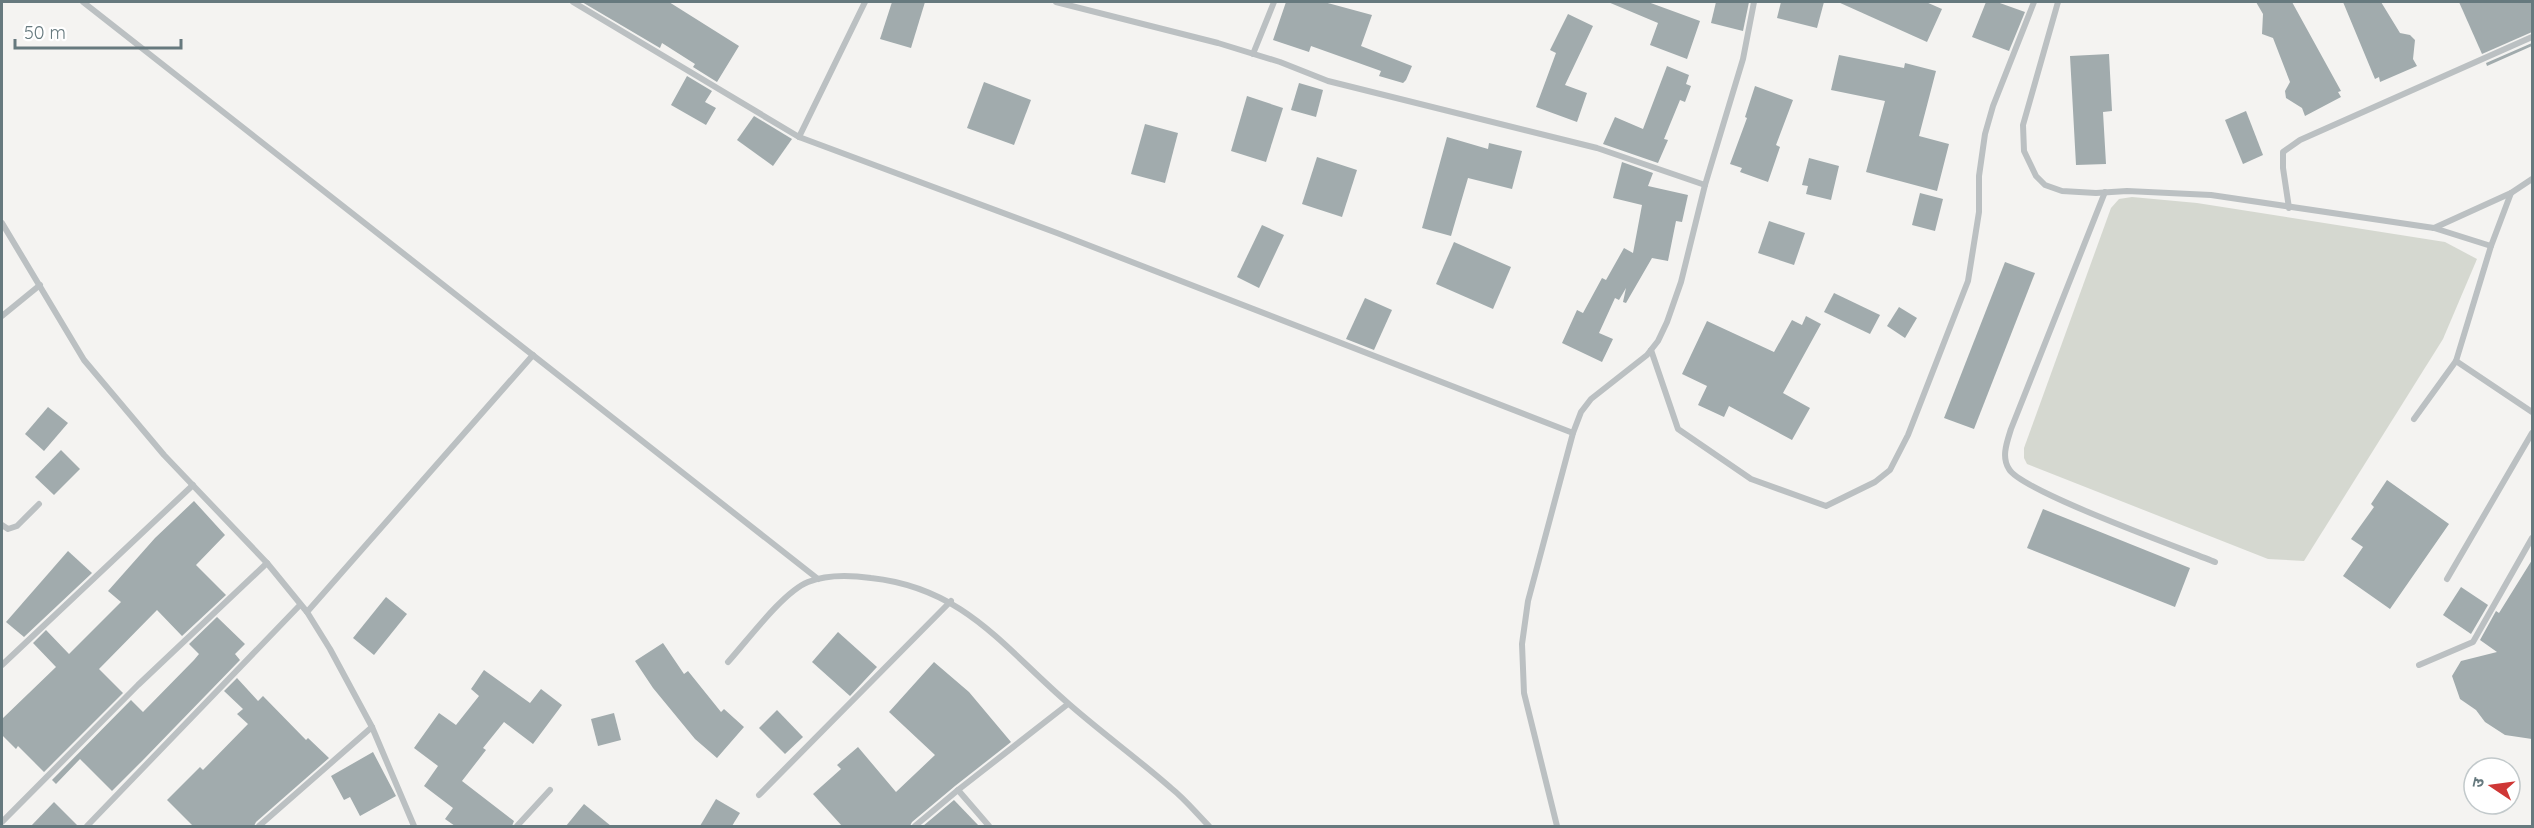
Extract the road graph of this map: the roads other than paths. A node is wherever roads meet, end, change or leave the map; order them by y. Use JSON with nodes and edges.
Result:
{"nodes":[{"id":1,"x":573,"y":2,"type":"edge"},
{"id":2,"x":865,"y":2,"type":"edge"},
{"id":3,"x":1056,"y":2,"type":"edge"},
{"id":4,"x":1274,"y":2,"type":"edge"},
{"id":5,"x":1754,"y":2,"type":"edge"},
{"id":6,"x":2034,"y":2,"type":"edge"},
{"id":7,"x":2058,"y":2,"type":"edge"},
{"id":8,"x":86,"y":3,"type":"edge"},
{"id":9,"x":585,"y":4,"type":"edge"},
{"id":10,"x":2532,"y":37,"type":"edge"},
{"id":11,"x":1253,"y":54,"type":"junction"},
{"id":12,"x":799,"y":137,"type":"junction"},
{"id":13,"x":2532,"y":179,"type":"edge"},
{"id":14,"x":1705,"y":185,"type":"junction"},
{"id":15,"x":2105,"y":192,"type":"junction"},
{"id":16,"x":2511,"y":193,"type":"junction"},
{"id":17,"x":2289,"y":208,"type":"junction"},
{"id":18,"x":2,"y":223,"type":"edge"},
{"id":19,"x":2434,"y":228,"type":"junction"},
{"id":20,"x":2491,"y":246,"type":"junction"},
{"id":21,"x":40,"y":285,"type":"junction"},
{"id":22,"x":2,"y":316,"type":"edge"},
{"id":23,"x":1651,"y":350,"type":"junction"},
{"id":24,"x":533,"y":354,"type":"junction"},
{"id":25,"x":2456,"y":361,"type":"junction"},
{"id":26,"x":2532,"y":412,"type":"edge"},
{"id":27,"x":2414,"y":418,"type":"dead end"},
{"id":28,"x":1572,"y":433,"type":"junction"},
{"id":29,"x":2532,"y":433,"type":"edge"},
{"id":30,"x":193,"y":485,"type":"junction"},
{"id":31,"x":39,"y":504,"type":"dead end"},
{"id":32,"x":2,"y":525,"type":"edge"},
{"id":33,"x":2532,"y":538,"type":"edge"},
{"id":34,"x":2215,"y":562,"type":"dead end"},
{"id":35,"x":267,"y":563,"type":"junction"},
{"id":36,"x":818,"y":579,"type":"junction"},
{"id":37,"x":2447,"y":579,"type":"dead end"},
{"id":38,"x":951,"y":601,"type":"junction"},
{"id":39,"x":300,"y":605,"type":"junction"},
{"id":40,"x":307,"y":612,"type":"junction"},
{"id":41,"x":728,"y":662,"type":"dead end"},
{"id":42,"x":2,"y":665,"type":"edge"},
{"id":43,"x":2419,"y":665,"type":"dead end"},
{"id":44,"x":1068,"y":704,"type":"junction"},
{"id":45,"x":372,"y":727,"type":"junction"},
{"id":46,"x":550,"y":790,"type":"dead end"},
{"id":47,"x":957,"y":790,"type":"junction"},
{"id":48,"x":759,"y":795,"type":"dead end"},
{"id":49,"x":2,"y":819,"type":"edge"},
{"id":50,"x":87,"y":826,"type":"edge"},
{"id":51,"x":259,"y":826,"type":"edge"},
{"id":52,"x":414,"y":826,"type":"edge"},
{"id":53,"x":517,"y":826,"type":"edge"},
{"id":54,"x":915,"y":826,"type":"edge"},
{"id":55,"x":989,"y":826,"type":"edge"},
{"id":56,"x":1209,"y":826,"type":"edge"},
{"id":57,"x":1557,"y":826,"type":"edge"}],
"edges":[{"from":1,"to":9,"type":"street"},
{"from":2,"to":12,"type":"street"},
{"from":3,"to":11,"type":"street"},
{"from":4,"to":11,"type":"street"},
{"from":5,"to":14,"type":"street"},
{"from":6,"to":23,"type":"street"},
{"from":7,"to":15,"type":"street"},
{"from":8,"to":24,"type":"street"},
{"from":9,"to":12,"type":"street"},
{"from":10,"to":17,"type":"street"},
{"from":11,"to":14,"type":"street"},
{"from":12,"to":28,"type":"street"},
{"from":13,"to":16,"type":"street"},
{"from":14,"to":23,"type":"street"},
{"from":15,"to":17,"type":"street"},
{"from":15,"to":34,"type":"street"},
{"from":16,"to":19,"type":"street"},
{"from":16,"to":20,"type":"street"},
{"from":17,"to":19,"type":"street"},
{"from":18,"to":21,"type":"street"},
{"from":19,"to":20,"type":"street"},
{"from":20,"to":25,"type":"street"},
{"from":21,"to":22,"type":"street"},
{"from":21,"to":30,"type":"street"},
{"from":23,"to":28,"type":"street"},
{"from":24,"to":36,"type":"street"},
{"from":24,"to":40,"type":"street"},
{"from":25,"to":26,"type":"street"},
{"from":25,"to":27,"type":"street"},
{"from":28,"to":57,"type":"street"},
{"from":29,"to":37,"type":"street"},
{"from":30,"to":35,"type":"street"},
{"from":30,"to":42,"type":"street"},
{"from":31,"to":32,"type":"street"},
{"from":33,"to":43,"type":"street"},
{"from":35,"to":39,"type":"street"},
{"from":35,"to":49,"type":"street"},
{"from":36,"to":38,"type":"street"},
{"from":36,"to":41,"type":"street"},
{"from":38,"to":44,"type":"street"},
{"from":38,"to":48,"type":"street"},
{"from":39,"to":40,"type":"street"},
{"from":39,"to":50,"type":"street"},
{"from":40,"to":45,"type":"street"},
{"from":44,"to":47,"type":"street"},
{"from":44,"to":56,"type":"street"},
{"from":45,"to":51,"type":"street"},
{"from":45,"to":52,"type":"street"},
{"from":46,"to":53,"type":"street"},
{"from":47,"to":54,"type":"street"},
{"from":47,"to":55,"type":"street"}]}
